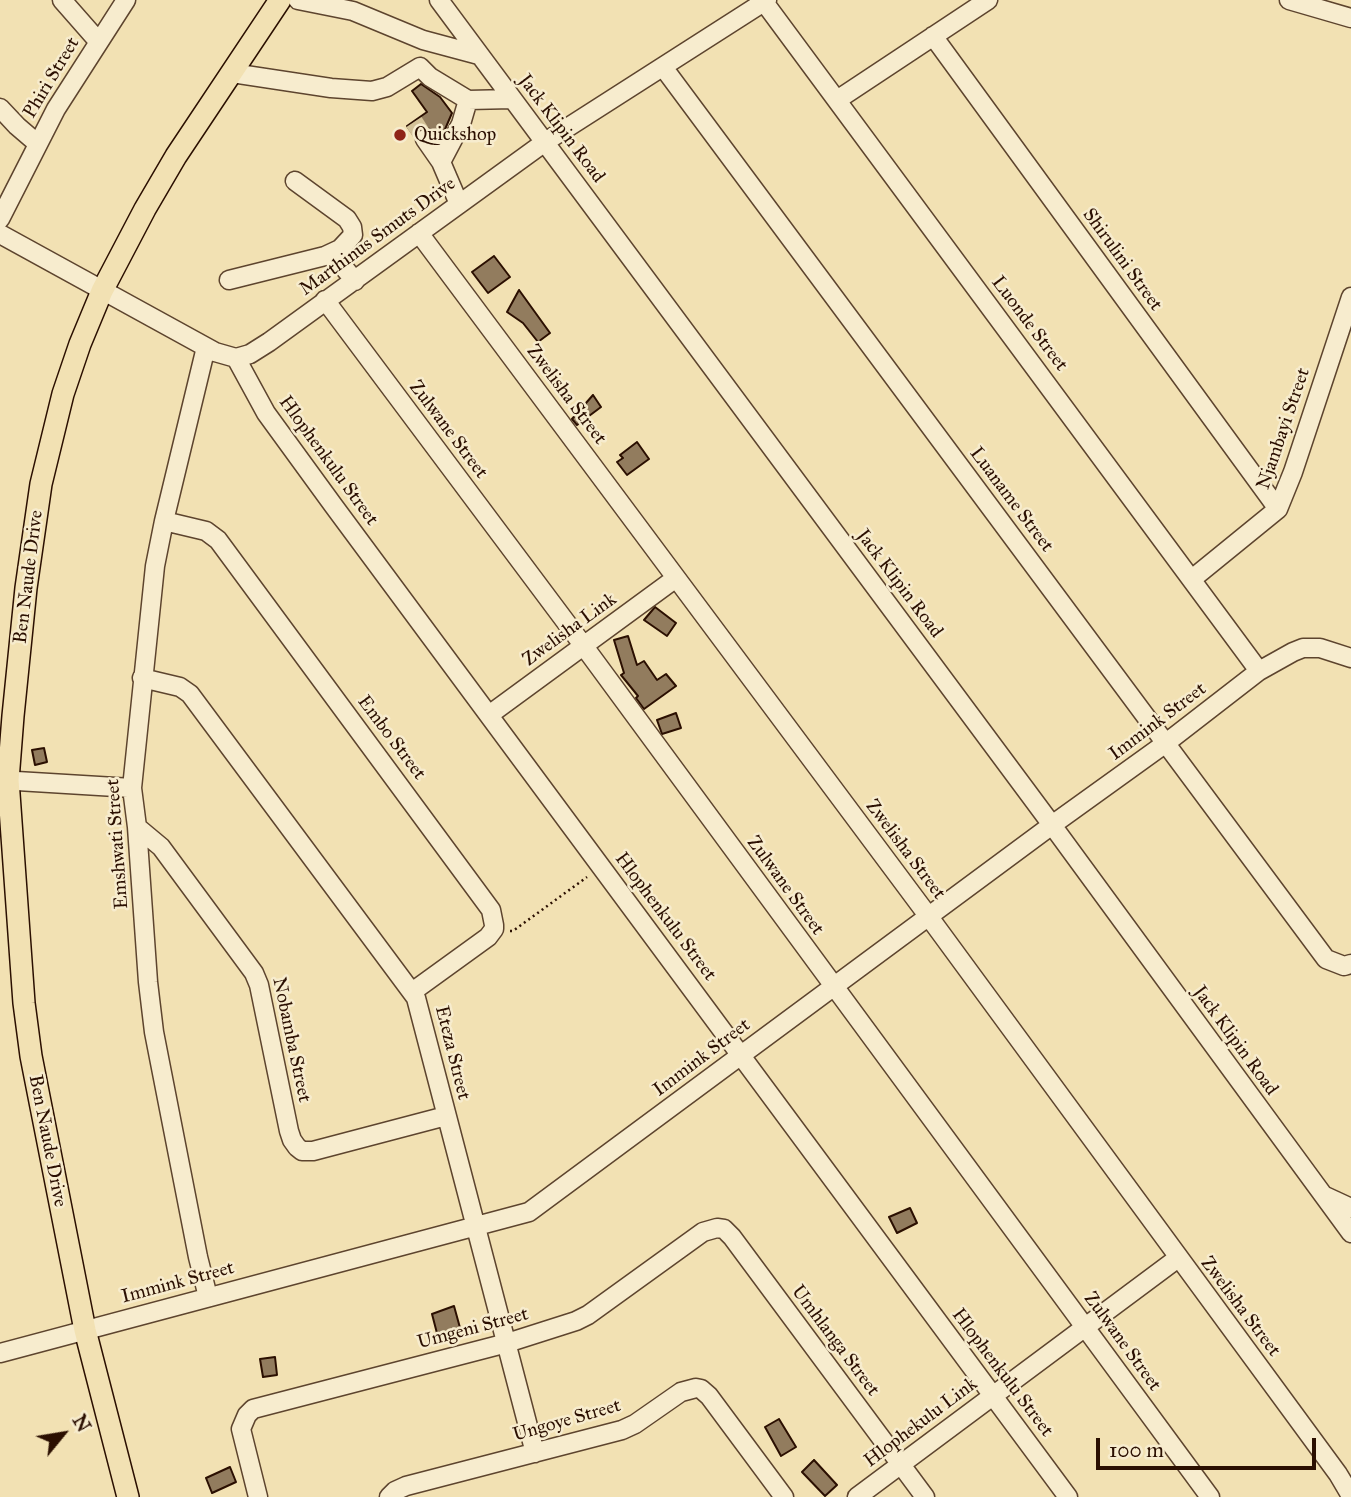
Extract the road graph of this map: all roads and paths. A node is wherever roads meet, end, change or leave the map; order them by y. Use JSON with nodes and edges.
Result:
{"nodes":[{"id":1,"x":62,"y":0,"type":"edge"},
{"id":2,"x":126,"y":0,"type":"edge"},
{"id":3,"x":280,"y":0,"type":"edge"},
{"id":4,"x":298,"y":0,"type":"edge"},
{"id":5,"x":439,"y":0,"type":"edge"},
{"id":6,"x":988,"y":0,"type":"edge"},
{"id":7,"x":1289,"y":0,"type":"edge"},
{"id":8,"x":758,"y":3,"type":"edge"},
{"id":9,"x":1351,"y":18,"type":"edge"},
{"id":10,"x":933,"y":36,"type":"junction"},
{"id":11,"x":423,"y":40,"type":"junction"},
{"id":12,"x":98,"y":41,"type":"junction"},
{"id":13,"x":479,"y":55,"type":"junction"},
{"id":14,"x":420,"y":67,"type":"junction"},
{"id":15,"x":663,"y":67,"type":"junction"},
{"id":16,"x":232,"y":73,"type":"junction"},
{"id":17,"x":512,"y":99,"type":"junction"},
{"id":18,"x":468,"y":100,"type":"junction"},
{"id":19,"x":837,"y":100,"type":"junction"},
{"id":20,"x":0,"y":108,"type":"edge"},
{"id":21,"x":425,"y":139,"type":"tunnel mouth"},
{"id":22,"x":545,"y":142,"type":"junction"},
{"id":23,"x":38,"y":144,"type":"junction"},
{"id":24,"x":441,"y":162,"type":"junction"},
{"id":25,"x":295,"y":181,"type":"dead end"},
{"id":26,"x":459,"y":204,"type":"junction"},
{"id":27,"x":0,"y":219,"type":"edge"},
{"id":28,"x":419,"y":233,"type":"junction"},
{"id":29,"x":0,"y":234,"type":"edge"},
{"id":30,"x":332,"y":253,"type":"junction"},
{"id":31,"x":229,"y":280,"type":"dead end"},
{"id":32,"x":355,"y":281,"type":"junction"},
{"id":33,"x":102,"y":291,"type":"junction"},
{"id":34,"x":1351,"y":297,"type":"edge"},
{"id":35,"x":326,"y":300,"type":"junction"},
{"id":36,"x":206,"y":347,"type":"junction"},
{"id":37,"x":236,"y":358,"type":"junction"},
{"id":38,"x":1278,"y":509,"type":"junction"},
{"id":39,"x":164,"y":521,"type":"junction"},
{"id":40,"x":676,"y":578,"type":"junction"},
{"id":41,"x":1192,"y":579,"type":"junction"},
{"id":42,"x":583,"y":645,"type":"junction"},
{"id":43,"x":1351,"y":657,"type":"edge"},
{"id":44,"x":1259,"y":671,"type":"junction"},
{"id":45,"x":142,"y":678,"type":"junction"},
{"id":46,"x":489,"y":715,"type":"junction"},
{"id":47,"x":1166,"y":743,"type":"junction"},
{"id":48,"x":4,"y":780,"type":"edge"},
{"id":49,"x":132,"y":788,"type":"junction"},
{"id":50,"x":1052,"y":825,"type":"junction"},
{"id":51,"x":137,"y":827,"type":"junction"},
{"id":52,"x":601,"y":867,"type":"junction"},
{"id":53,"x":929,"y":917,"type":"junction"},
{"id":54,"x":494,"y":929,"type":"junction"},
{"id":55,"x":1351,"y":964,"type":"edge"},
{"id":56,"x":834,"y":987,"type":"junction"},
{"id":57,"x":412,"y":992,"type":"junction"},
{"id":58,"x":741,"y":1056,"type":"junction"},
{"id":59,"x":446,"y":1116,"type":"junction"},
{"id":60,"x":1322,"y":1195,"type":"junction"},
{"id":61,"x":1351,"y":1208,"type":"edge"},
{"id":62,"x":476,"y":1226,"type":"junction"},
{"id":63,"x":703,"y":1232,"type":"joint"},
{"id":64,"x":1351,"y":1233,"type":"edge"},
{"id":65,"x":1178,"y":1258,"type":"junction"},
{"id":66,"x":208,"y":1297,"type":"junction"},
{"id":67,"x":1085,"y":1328,"type":"junction"},
{"id":68,"x":85,"y":1330,"type":"junction"},
{"id":69,"x":507,"y":1343,"type":"junction"},
{"id":70,"x":0,"y":1353,"type":"edge"},
{"id":71,"x":993,"y":1396,"type":"junction"},
{"id":72,"x":536,"y":1453,"type":"junction"},
{"id":73,"x":901,"y":1464,"type":"junction"},
{"id":74,"x":1351,"y":1496,"type":"edge"},
{"id":75,"x":128,"y":1497,"type":"edge"},
{"id":76,"x":258,"y":1497,"type":"edge"},
{"id":77,"x":389,"y":1497,"type":"edge"},
{"id":78,"x":784,"y":1497,"type":"edge"},
{"id":79,"x":857,"y":1497,"type":"edge"},
{"id":80,"x":925,"y":1497,"type":"edge"},
{"id":81,"x":1068,"y":1497,"type":"edge"},
{"id":82,"x":1210,"y":1497,"type":"edge"}],
"edges":[{"from":1,"to":12,"type":"street"},
{"from":2,"to":12,"type":"street","name":"Phiri Street"},
{"from":3,"to":16,"type":"main road","name":"Ben Naude Drive"},
{"from":4,"to":11,"type":"street"},
{"from":5,"to":13,"type":"street","name":"Jack Klipin Road"},
{"from":6,"to":10,"type":"street"},
{"from":7,"to":9,"type":"street"},
{"from":8,"to":15,"type":"street","name":"Marthinus Smuts Drive"},
{"from":8,"to":19,"type":"street","name":"Luonde Street"},
{"from":10,"to":19,"type":"street"},
{"from":10,"to":38,"type":"street","name":"Shirulini Street"},
{"from":11,"to":13,"type":"street"},
{"from":11,"to":14,"type":"street"},
{"from":12,"to":23,"type":"street","name":"Phiri Street"},
{"from":13,"to":17,"type":"street","name":"Jack Klipin Road"},
{"from":14,"to":16,"type":"street"},
{"from":14,"to":18,"type":"street"},
{"from":15,"to":22,"type":"street","name":"Marthinus Smuts Drive"},
{"from":15,"to":47,"type":"street","name":"Luaname Street"},
{"from":16,"to":33,"type":"main road","name":"Ben Naude Drive"},
{"from":17,"to":18,"type":"street"},
{"from":17,"to":22,"type":"street","name":"Jack Klipin Road"},
{"from":18,"to":24,"type":"street"},
{"from":19,"to":41,"type":"street","name":"Luonde Street"},
{"from":20,"to":23,"type":"street"},
{"from":21,"to":24,"type":"street"},
{"from":22,"to":26,"type":"street","name":"Marthinus Smuts Drive"},
{"from":22,"to":50,"type":"street","name":"Jack Klipin Road"},
{"from":23,"to":27,"type":"street","name":"Phiri Street"},
{"from":24,"to":26,"type":"street"},
{"from":25,"to":30,"type":"street"},
{"from":26,"to":28,"type":"street","name":"Marthinus Smuts Drive"},
{"from":28,"to":32,"type":"street","name":"Marthinus Smuts Drive"},
{"from":28,"to":40,"type":"street","name":"Zwelisha Street"},
{"from":29,"to":33,"type":"street"},
{"from":30,"to":31,"type":"street"},
{"from":30,"to":32,"type":"street"},
{"from":32,"to":35,"type":"street","name":"Marthinus Smuts Drive"},
{"from":33,"to":36,"type":"street"},
{"from":33,"to":48,"type":"main road","name":"Ben Naude Drive"},
{"from":34,"to":38,"type":"street","name":"Njambayi Street"},
{"from":35,"to":37,"type":"street","name":"Marthinus Smuts Drive"},
{"from":35,"to":42,"type":"street","name":"Zulwane Street"},
{"from":36,"to":37,"type":"street"},
{"from":36,"to":39,"type":"street","name":"Emshwati Street"},
{"from":37,"to":46,"type":"street","name":"Hlophenkulu Street"},
{"from":38,"to":41,"type":"street","name":"Njambayi Street"},
{"from":39,"to":45,"type":"street","name":"Emshwati Street"},
{"from":39,"to":54,"type":"street","name":"Embo Street"},
{"from":40,"to":42,"type":"street","name":"Zwelisha Link"},
{"from":40,"to":53,"type":"street","name":"Zwelisha Street"},
{"from":41,"to":44,"type":"street","name":"Luonde Street"},
{"from":42,"to":46,"type":"street","name":"Zwelisha Link"},
{"from":42,"to":56,"type":"street","name":"Zulwane Street"},
{"from":43,"to":44,"type":"street","name":"Immink Street"},
{"from":44,"to":47,"type":"street","name":"Immink Street"},
{"from":45,"to":49,"type":"street","name":"Emshwati Street"},
{"from":45,"to":57,"type":"street","name":"Eteza Street"},
{"from":46,"to":52,"type":"street","name":"Hlophenkulu Street"},
{"from":47,"to":50,"type":"street","name":"Immink Street"},
{"from":47,"to":55,"type":"street","name":"Luaname Street"},
{"from":48,"to":49,"type":"street"},
{"from":48,"to":68,"type":"main road","name":"Ben Naude Drive"},
{"from":49,"to":51,"type":"street","name":"Emshwati Street"},
{"from":50,"to":53,"type":"street","name":"Immink Street"},
{"from":50,"to":60,"type":"street","name":"Jack Klipin Road"},
{"from":51,"to":59,"type":"street","name":"Nobamba Street"},
{"from":51,"to":66,"type":"street","name":"Emshwati Street"},
{"from":52,"to":54,"type":"path"},
{"from":52,"to":58,"type":"street","name":"Hlophenkulu Street"},
{"from":53,"to":56,"type":"street","name":"Immink Street"},
{"from":53,"to":65,"type":"street","name":"Zwelisha Street"},
{"from":54,"to":57,"type":"street"},
{"from":56,"to":58,"type":"street","name":"Immink Street"},
{"from":56,"to":67,"type":"street","name":"Zulwane Street"},
{"from":57,"to":59,"type":"street","name":"Eteza Street"},
{"from":58,"to":62,"type":"street","name":"Immink Street"},
{"from":58,"to":71,"type":"street","name":"Hlophenkulu Street"},
{"from":59,"to":62,"type":"street","name":"Eteza Street"},
{"from":60,"to":61,"type":"street"},
{"from":60,"to":64,"type":"street","name":"Jack Klipin Road"},
{"from":62,"to":66,"type":"street","name":"Immink Street"},
{"from":62,"to":69,"type":"street","name":"Eteza Street"},
{"from":63,"to":69,"type":"street","name":"Umgeni Street"},
{"from":63,"to":73,"type":"street","name":"Umhlanga Street"},
{"from":65,"to":67,"type":"street","name":"Hlophekulu Link"},
{"from":65,"to":74,"type":"street","name":"Zwelisha Street"},
{"from":66,"to":68,"type":"street","name":"Immink Street"},
{"from":67,"to":71,"type":"street","name":"Hlophekulu Link"},
{"from":67,"to":82,"type":"street","name":"Zulwane Street"},
{"from":68,"to":70,"type":"street","name":"Immink Street"},
{"from":68,"to":75,"type":"main road","name":"Ben Naude Drive"},
{"from":69,"to":72,"type":"street","name":"Eteza Street"},
{"from":69,"to":76,"type":"street","name":"Umgeni Street"},
{"from":71,"to":73,"type":"street","name":"Hlophekulu Link"},
{"from":71,"to":81,"type":"street","name":"Hlophenkulu Street"},
{"from":72,"to":77,"type":"street","name":"Ungoye Street"},
{"from":72,"to":78,"type":"street","name":"Ungoye Street"},
{"from":73,"to":79,"type":"street","name":"Hlophekulu Link"},
{"from":73,"to":80,"type":"street","name":"Umhlanga Street"}]}
